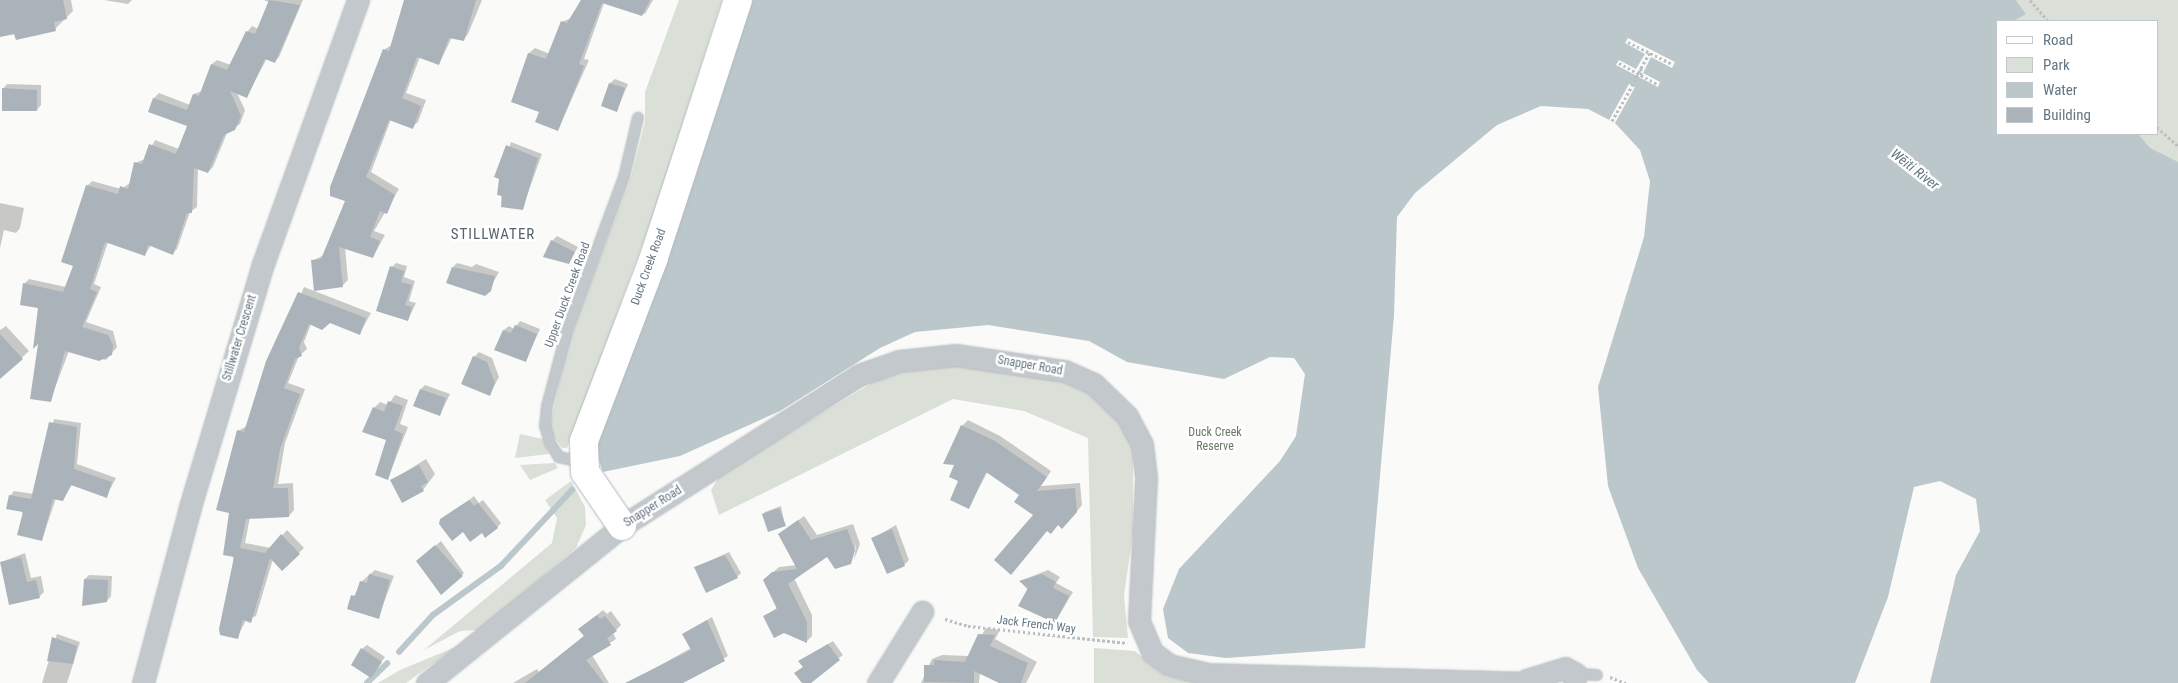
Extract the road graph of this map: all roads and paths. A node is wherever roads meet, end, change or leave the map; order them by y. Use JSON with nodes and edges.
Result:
{"nodes":[{"id":1,"x":358,"y":0,"type":"edge"},
{"id":2,"x":738,"y":0,"type":"edge"},
{"id":3,"x":2030,"y":0,"type":"edge"},
{"id":4,"x":2047,"y":20,"type":"edge"},
{"id":5,"x":1628,"y":42,"type":"dead end"},
{"id":6,"x":1650,"y":52,"type":"junction"},
{"id":7,"x":1619,"y":63,"type":"dead end"},
{"id":8,"x":1672,"y":64,"type":"dead end"},
{"id":9,"x":1641,"y":68,"type":"junction"},
{"id":10,"x":1641,"y":75,"type":"junction"},
{"id":11,"x":1657,"y":84,"type":"dead end"},
{"id":12,"x":638,"y":118,"type":"dead end"},
{"id":13,"x":1612,"y":121,"type":"dead end"},
{"id":14,"x":2158,"y":128,"type":"edge"},
{"id":15,"x":2178,"y":146,"type":"edge"},
{"id":16,"x":582,"y":462,"type":"junction"},
{"id":17,"x":622,"y":526,"type":"junction"},
{"id":18,"x":922,"y":612,"type":"dead end"},
{"id":19,"x":945,"y":620,"type":"dead end"},
{"id":20,"x":1125,"y":644,"type":"dead end"},
{"id":21,"x":1597,"y":675,"type":"dead end"},
{"id":22,"x":1575,"y":679,"type":"edge"},
{"id":23,"x":1529,"y":682,"type":"edge"},
{"id":24,"x":142,"y":683,"type":"edge"},
{"id":25,"x":427,"y":683,"type":"edge"},
{"id":26,"x":878,"y":683,"type":"edge"}],
"edges":[{"from":1,"to":24,"type":"street","name":"Stillwater Crescent"},
{"from":2,"to":16,"type":"street","name":"Duck Creek Road"},
{"from":3,"to":4,"type":"path"},
{"from":5,"to":6,"type":"path"},
{"from":6,"to":8,"type":"path"},
{"from":6,"to":9,"type":"path"},
{"from":7,"to":10,"type":"path"},
{"from":9,"to":10,"type":"path"},
{"from":9,"to":13,"type":"path","bridge":true},
{"from":10,"to":11,"type":"path"},
{"from":12,"to":16,"type":"lane","name":"Upper Duck Creek Road"},
{"from":14,"to":15,"type":"path"},
{"from":16,"to":17,"type":"street"},
{"from":17,"to":23,"type":"street","name":"Snapper Road"},
{"from":17,"to":25,"type":"street","name":"Snapper Road"},
{"from":18,"to":26,"type":"street"},
{"from":19,"to":20,"type":"path","name":"Jack French Way"},
{"from":21,"to":22,"type":"lane"},
{"from":22,"to":23,"type":"street","name":"Snapper Road"}]}
